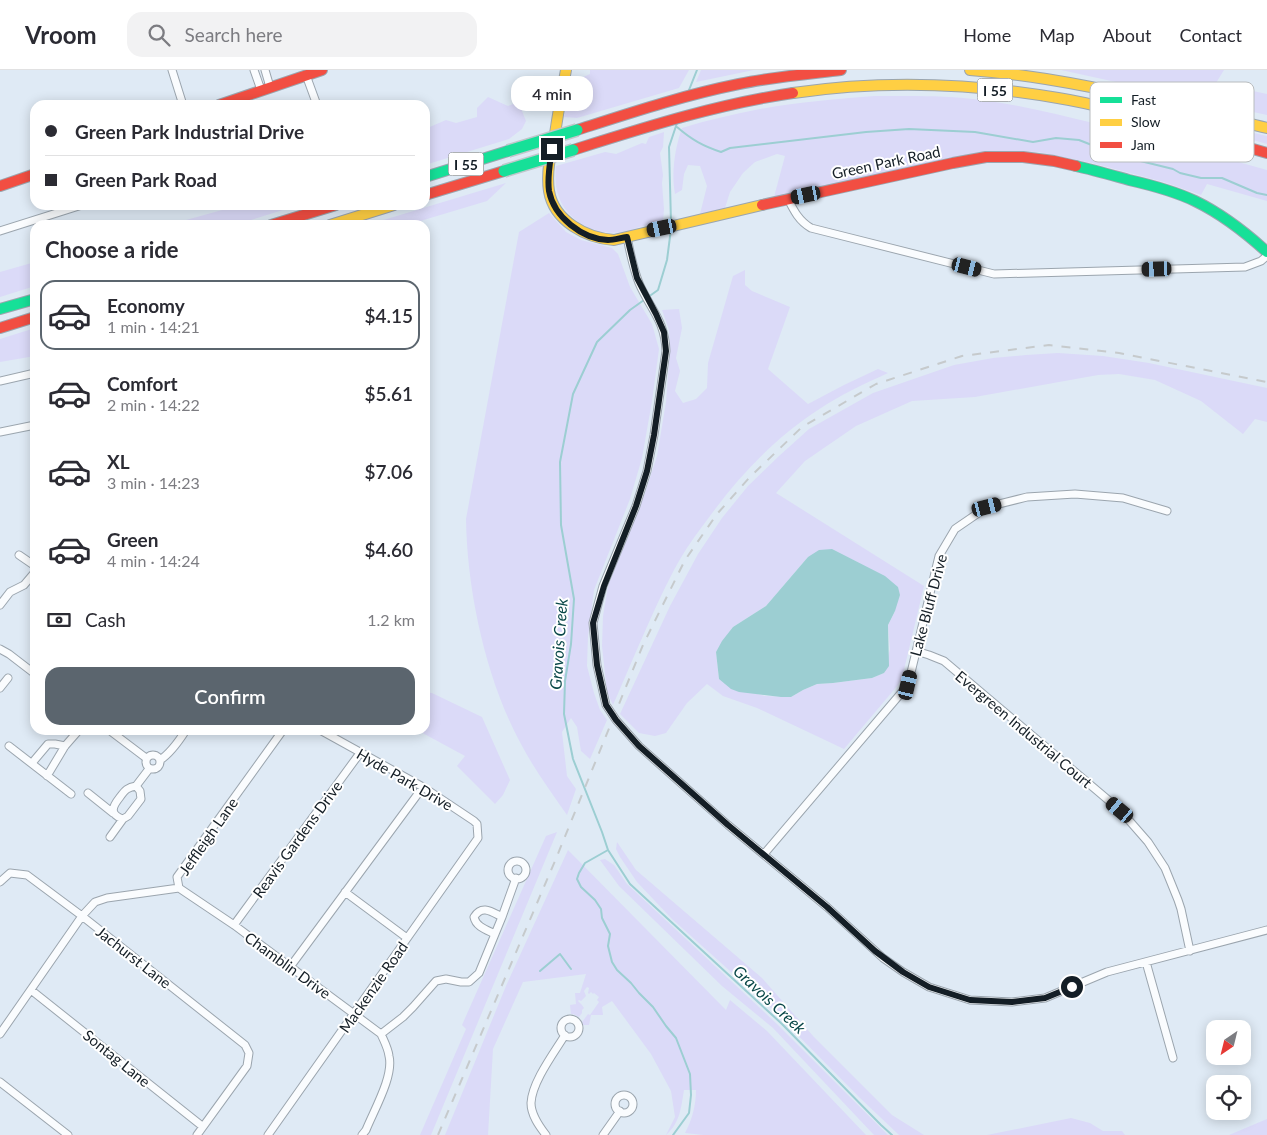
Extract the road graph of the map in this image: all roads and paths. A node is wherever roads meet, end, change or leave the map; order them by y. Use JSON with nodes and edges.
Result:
{"nodes":[{"id":1,"x":172,"y":70,"type":"edge"},
{"id":2,"x":254,"y":70,"type":"edge"},
{"id":3,"x":265,"y":70,"type":"edge"},
{"id":4,"x":322,"y":70,"type":"edge"},
{"id":5,"x":566,"y":70,"type":"edge"},
{"id":6,"x":841,"y":70,"type":"edge"},
{"id":7,"x":970,"y":70,"type":"edge"},
{"id":8,"x":306,"y":75,"type":"junction"},
{"id":9,"x":266,"y":88,"type":"junction"},
{"id":10,"x":1090,"y":88,"type":"edge"},
{"id":11,"x":181,"y":100,"type":"edge"},
{"id":12,"x":239,"y":100,"type":"edge"},
{"id":13,"x":315,"y":100,"type":"edge"},
{"id":14,"x":1090,"y":105,"type":"edge"},
{"id":15,"x":1254,"y":125,"type":"edge"},
{"id":16,"x":1267,"y":128,"type":"edge"},
{"id":17,"x":1254,"y":149,"type":"edge"},
{"id":18,"x":1267,"y":153,"type":"edge"},
{"id":19,"x":430,"y":175,"type":"edge"},
{"id":20,"x":30,"y":176,"type":"edge"},
{"id":21,"x":0,"y":186,"type":"edge"},
{"id":22,"x":430,"y":193,"type":"edge"},
{"id":23,"x":788,"y":199,"type":"junction"},
{"id":24,"x":66,"y":210,"type":"edge"},
{"id":25,"x":320,"y":210,"type":"edge"},
{"id":26,"x":378,"y":210,"type":"edge"},
{"id":27,"x":35,"y":220,"type":"edge"},
{"id":28,"x":287,"y":220,"type":"edge"},
{"id":29,"x":346,"y":220,"type":"edge"},
{"id":30,"x":30,"y":221,"type":"edge"},
{"id":31,"x":0,"y":231,"type":"edge"},
{"id":32,"x":627,"y":237,"type":"junction"},
{"id":33,"x":1267,"y":254,"type":"edge"},
{"id":34,"x":30,"y":301,"type":"edge"},
{"id":35,"x":0,"y":310,"type":"edge"},
{"id":36,"x":30,"y":319,"type":"edge"},
{"id":37,"x":0,"y":328,"type":"edge"},
{"id":38,"x":30,"y":374,"type":"edge"},
{"id":39,"x":0,"y":381,"type":"edge"},
{"id":40,"x":30,"y":425,"type":"edge"},
{"id":41,"x":0,"y":432,"type":"edge"},
{"id":42,"x":1167,"y":511,"type":"dead end"},
{"id":43,"x":19,"y":555,"type":"dead end"},
{"id":44,"x":30,"y":563,"type":"edge"},
{"id":45,"x":30,"y":578,"type":"edge"},
{"id":46,"x":0,"y":605,"type":"edge"},
{"id":47,"x":0,"y":649,"type":"edge"},
{"id":48,"x":916,"y":652,"type":"junction"},
{"id":49,"x":30,"y":670,"type":"edge"},
{"id":50,"x":8,"y":678,"type":"dead end"},
{"id":51,"x":0,"y":688,"type":"edge"},
{"id":52,"x":75,"y":735,"type":"edge"},
{"id":53,"x":116,"y":735,"type":"edge"},
{"id":54,"x":183,"y":735,"type":"edge"},
{"id":55,"x":279,"y":735,"type":"edge"},
{"id":56,"x":329,"y":735,"type":"edge"},
{"id":57,"x":9,"y":746,"type":"dead end"},
{"id":58,"x":65,"y":746,"type":"junction"},
{"id":59,"x":360,"y":753,"type":"junction"},
{"id":60,"x":146,"y":758,"type":"junction"},
{"id":61,"x":160,"y":760,"type":"junction"},
{"id":62,"x":32,"y":764,"type":"junction"},
{"id":63,"x":149,"y":768,"type":"junction"},
{"id":64,"x":46,"y":776,"type":"junction"},
{"id":65,"x":136,"y":786,"type":"junction"},
{"id":66,"x":423,"y":787,"type":"junction"},
{"id":67,"x":71,"y":794,"type":"dead end"},
{"id":68,"x":88,"y":794,"type":"dead end"},
{"id":69,"x":113,"y":813,"type":"junction"},
{"id":70,"x":123,"y":819,"type":"junction"},
{"id":71,"x":110,"y":837,"type":"dead end"},
{"id":72,"x":478,"y":838,"type":"joint"},
{"id":73,"x":764,"y":854,"type":"junction"},
{"id":74,"x":516,"y":878,"type":"dead end"},
{"id":75,"x":0,"y":882,"type":"edge"},
{"id":76,"x":179,"y":888,"type":"junction"},
{"id":77,"x":346,"y":892,"type":"junction"},
{"id":78,"x":82,"y":916,"type":"junction"},
{"id":79,"x":502,"y":917,"type":"junction"},
{"id":80,"x":234,"y":925,"type":"junction"},
{"id":81,"x":1267,"y":930,"type":"edge"},
{"id":82,"x":495,"y":934,"type":"junction"},
{"id":83,"x":408,"y":938,"type":"junction"},
{"id":84,"x":1190,"y":950,"type":"junction"},
{"id":85,"x":1146,"y":962,"type":"junction"},
{"id":86,"x":290,"y":967,"type":"junction"},
{"id":87,"x":31,"y":990,"type":"junction"},
{"id":88,"x":354,"y":1014,"type":"junction"},
{"id":89,"x":0,"y":1034,"type":"edge"},
{"id":90,"x":381,"y":1034,"type":"junction"},
{"id":91,"x":565,"y":1035,"type":"dead end"},
{"id":92,"x":1173,"y":1058,"type":"dead end"},
{"id":93,"x":0,"y":1082,"type":"edge"},
{"id":94,"x":620,"y":1111,"type":"dead end"},
{"id":95,"x":202,"y":1126,"type":"junction"},
{"id":96,"x":68,"y":1135,"type":"edge"},
{"id":97,"x":197,"y":1135,"type":"edge"},
{"id":98,"x":268,"y":1135,"type":"edge"},
{"id":99,"x":362,"y":1135,"type":"edge"},
{"id":100,"x":546,"y":1135,"type":"edge"},
{"id":101,"x":603,"y":1135,"type":"edge"}],
"edges":[{"from":1,"to":11,"type":"street"},
{"from":2,"to":9,"type":"street"},
{"from":3,"to":9,"type":"street"},
{"from":4,"to":8,"type":"main road"},
{"from":5,"to":32,"type":"main road","name":"Green Park Road"},
{"from":6,"to":19,"type":"main road","number":"I 55","bridge":true},
{"from":7,"to":10,"type":"main road","number":"I 55"},
{"from":8,"to":9,"type":"main road"},
{"from":8,"to":13,"type":"street"},
{"from":9,"to":12,"type":"main road"},
{"from":14,"to":22,"type":"main road","number":"I 55","bridge":true},
{"from":15,"to":16,"type":"main road","number":"I 55"},
{"from":17,"to":18,"type":"main road","number":"I 55","bridge":true},
{"from":20,"to":21,"type":"main road"},
{"from":23,"to":32,"type":"main road","name":"Green Park Road"},
{"from":23,"to":33,"type":"street"},
{"from":23,"to":33,"type":"main road","name":"Green Park Road"},
{"from":24,"to":27,"type":"street"},
{"from":25,"to":28,"type":"main road"},
{"from":26,"to":29,"type":"main road"},
{"from":30,"to":31,"type":"street"},
{"from":32,"to":73,"type":"street"},
{"from":34,"to":35,"type":"main road"},
{"from":36,"to":37,"type":"main road"},
{"from":38,"to":39,"type":"street"},
{"from":40,"to":41,"type":"street"},
{"from":42,"to":48,"type":"street","name":"Lake Bluff Drive"},
{"from":43,"to":44,"type":"street"},
{"from":45,"to":46,"type":"street"},
{"from":47,"to":49,"type":"street"},
{"from":48,"to":73,"type":"street","name":"Lake Bluff Drive"},
{"from":48,"to":84,"type":"street","name":"Evergreen Industrial Court"},
{"from":50,"to":51,"type":"street"},
{"from":52,"to":58,"type":"street"},
{"from":53,"to":60,"type":"street"},
{"from":54,"to":61,"type":"street"},
{"from":55,"to":76,"type":"street","name":"Jeffleigh Lane"},
{"from":56,"to":59,"type":"street","name":"Hyde Park Drive"},
{"from":57,"to":62,"type":"street"},
{"from":58,"to":62,"type":"street"},
{"from":58,"to":64,"type":"street"},
{"from":59,"to":66,"type":"street","name":"Hyde Park Drive"},
{"from":59,"to":80,"type":"street","name":"Reavis Gardens Drive"},
{"from":60,"to":61,"type":"street"},
{"from":60,"to":63,"type":"street"},
{"from":61,"to":63,"type":"street"},
{"from":62,"to":64,"type":"street"},
{"from":63,"to":65,"type":"street"},
{"from":64,"to":67,"type":"street"},
{"from":65,"to":69,"type":"street"},
{"from":65,"to":70,"type":"street"},
{"from":66,"to":72,"type":"street","name":"Hyde Park Drive"},
{"from":66,"to":77,"type":"street"},
{"from":68,"to":69,"type":"street"},
{"from":69,"to":70,"type":"street"},
{"from":70,"to":71,"type":"street"},
{"from":72,"to":83,"type":"street","name":"Mackenzie Road"},
{"from":73,"to":85,"type":"street"},
{"from":74,"to":79,"type":"street"},
{"from":75,"to":78,"type":"street","name":"Jachurst Lane"},
{"from":76,"to":78,"type":"street","name":"Jeffleigh Lane"},
{"from":76,"to":80,"type":"street","name":"Chamblin Drive"},
{"from":77,"to":83,"type":"street"},
{"from":77,"to":86,"type":"street"},
{"from":78,"to":87,"type":"street","name":"Jeffleigh Lane"},
{"from":78,"to":95,"type":"street","name":"Jachurst Lane"},
{"from":79,"to":82,"type":"street"},
{"from":79,"to":82,"type":"street"},
{"from":80,"to":86,"type":"street","name":"Chamblin Drive"},
{"from":81,"to":84,"type":"street"},
{"from":82,"to":90,"type":"street"},
{"from":83,"to":88,"type":"street","name":"Mackenzie Road"},
{"from":84,"to":85,"type":"street"},
{"from":85,"to":92,"type":"street"},
{"from":86,"to":88,"type":"street","name":"Chamblin Drive"},
{"from":87,"to":89,"type":"street","name":"Jeffleigh Lane"},
{"from":87,"to":95,"type":"street","name":"Sontag Lane"},
{"from":88,"to":90,"type":"street","name":"Chamblin Drive"},
{"from":88,"to":98,"type":"street","name":"Mackenzie Road"},
{"from":90,"to":99,"type":"street"},
{"from":91,"to":100,"type":"street"},
{"from":93,"to":96,"type":"street"},
{"from":94,"to":101,"type":"street"},
{"from":95,"to":97,"type":"street"}]}
